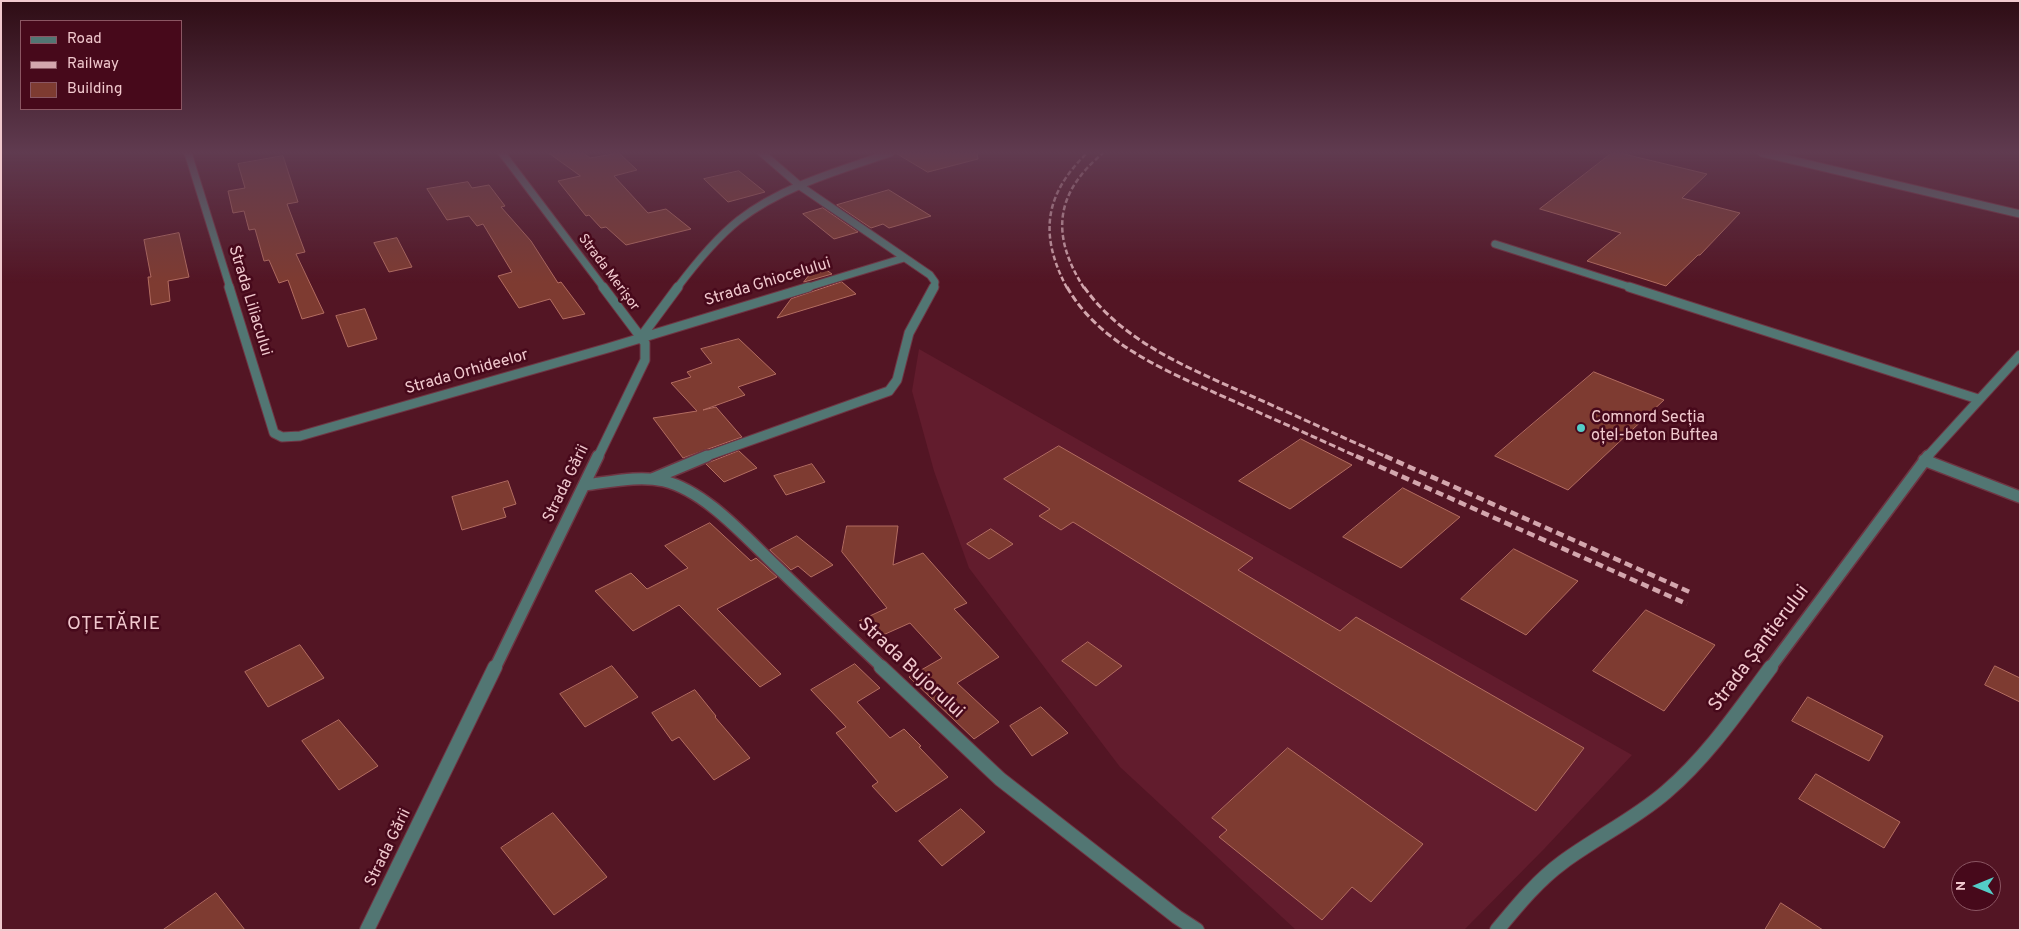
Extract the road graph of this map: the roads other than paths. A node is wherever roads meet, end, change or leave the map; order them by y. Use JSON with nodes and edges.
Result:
{"nodes":[{"id":1,"x":201,"y":196,"type":"edge"},
{"id":2,"x":535,"y":196,"type":"edge"},
{"id":3,"x":779,"y":196,"type":"edge"},
{"id":4,"x":815,"y":196,"type":"edge"},
{"id":5,"x":1946,"y":196,"type":"edge"},
{"id":6,"x":2020,"y":214,"type":"edge"},
{"id":7,"x":1495,"y":244,"type":"dead end"},
{"id":8,"x":904,"y":258,"type":"junction"},
{"id":9,"x":641,"y":337,"type":"junction"},
{"id":10,"x":2020,"y":355,"type":"edge"},
{"id":11,"x":1978,"y":399,"type":"junction"},
{"id":12,"x":300,"y":436,"type":"joint"},
{"id":13,"x":1924,"y":460,"type":"junction"},
{"id":14,"x":652,"y":479,"type":"junction"},
{"id":15,"x":585,"y":485,"type":"junction"},
{"id":16,"x":2020,"y":498,"type":"edge"},
{"id":17,"x":367,"y":930,"type":"edge"},
{"id":18,"x":1197,"y":930,"type":"edge"},
{"id":19,"x":1497,"y":930,"type":"edge"}],
"edges":[{"from":1,"to":12,"type":"street","name":"Strada Liliacului"},
{"from":2,"to":9,"type":"street","name":"Strada Merișor"},
{"from":3,"to":9,"type":"street"},
{"from":4,"to":8,"type":"street"},
{"from":5,"to":6,"type":"street"},
{"from":7,"to":11,"type":"street"},
{"from":8,"to":9,"type":"street","name":"Strada Ghiocelului"},
{"from":8,"to":14,"type":"street"},
{"from":9,"to":12,"type":"street","name":"Strada Orhideelor"},
{"from":9,"to":15,"type":"street","name":"Strada Gării"},
{"from":10,"to":11,"type":"street","name":"Strada Șantierului"},
{"from":11,"to":13,"type":"street","name":"Strada Șantierului"},
{"from":13,"to":16,"type":"street"},
{"from":13,"to":19,"type":"street","name":"Strada Șantierului"},
{"from":14,"to":15,"type":"street","name":"Strada Bujorului"},
{"from":14,"to":18,"type":"street","name":"Strada Bujorului"},
{"from":15,"to":17,"type":"street","name":"Strada Gării"}]}
